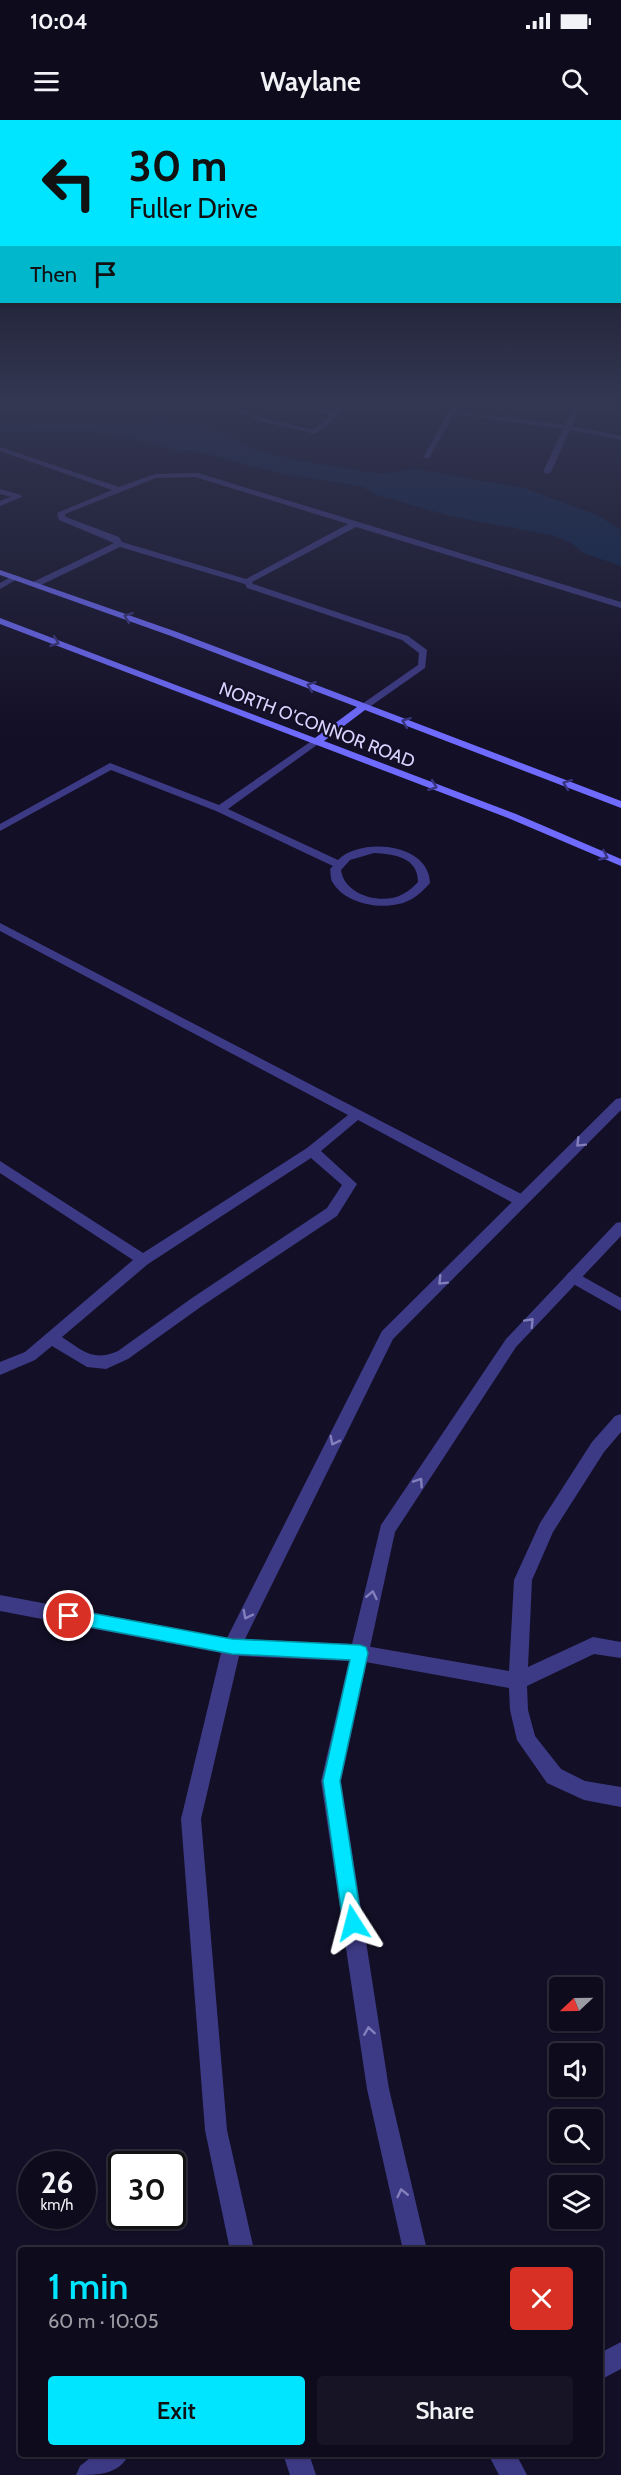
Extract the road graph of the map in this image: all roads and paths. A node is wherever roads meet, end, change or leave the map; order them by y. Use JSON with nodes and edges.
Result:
{"nodes":[{"id":1,"x":61,"y":515,"type":"edge"},
{"id":2,"x":325,"y":515,"type":"edge"},
{"id":3,"x":355,"y":524,"type":"junction"},
{"id":4,"x":119,"y":544,"type":"junction"},
{"id":5,"x":0,"y":572,"type":"edge"},
{"id":6,"x":17,"y":577,"type":"junction"},
{"id":7,"x":248,"y":582,"type":"junction"},
{"id":8,"x":36,"y":584,"type":"junction"},
{"id":9,"x":0,"y":586,"type":"edge"},
{"id":10,"x":621,"y":605,"type":"edge"},
{"id":11,"x":0,"y":621,"type":"edge"},
{"id":12,"x":365,"y":706,"type":"junction"},
{"id":13,"x":316,"y":742,"type":"junction"},
{"id":14,"x":621,"y":805,"type":"edge"},
{"id":15,"x":220,"y":809,"type":"junction"},
{"id":16,"x":0,"y":828,"type":"edge"},
{"id":17,"x":621,"y":863,"type":"edge"},
{"id":18,"x":338,"y":864,"type":"junction"},
{"id":19,"x":0,"y":926,"type":"edge"},
{"id":20,"x":621,"y":1102,"type":"edge"},
{"id":21,"x":357,"y":1114,"type":"junction"},
{"id":22,"x":312,"y":1151,"type":"junction"},
{"id":23,"x":0,"y":1166,"type":"edge"},
{"id":24,"x":522,"y":1200,"type":"junction"},
{"id":25,"x":621,"y":1227,"type":"edge"},
{"id":26,"x":143,"y":1260,"type":"junction"},
{"id":27,"x":573,"y":1277,"type":"junction"},
{"id":28,"x":621,"y":1305,"type":"edge"},
{"id":29,"x":51,"y":1338,"type":"junction"},
{"id":30,"x":0,"y":1369,"type":"edge"},
{"id":31,"x":621,"y":1421,"type":"edge"},
{"id":32,"x":0,"y":1603,"type":"edge"},
{"id":33,"x":232,"y":1647,"type":"junction"},
{"id":34,"x":621,"y":1650,"type":"edge"},
{"id":35,"x":360,"y":1653,"type":"junction"},
{"id":36,"x":518,"y":1681,"type":"junction"},
{"id":37,"x":621,"y":1797,"type":"edge"},
{"id":38,"x":241,"y":2247,"type":"edge"},
{"id":39,"x":414,"y":2247,"type":"edge"},
{"id":40,"x":621,"y":2354,"type":"edge"},
{"id":41,"x":603,"y":2366,"type":"edge"},
{"id":42,"x":112,"y":2457,"type":"edge"},
{"id":43,"x":297,"y":2457,"type":"edge"},
{"id":44,"x":503,"y":2457,"type":"edge"},
{"id":45,"x":88,"y":2475,"type":"edge"},
{"id":46,"x":303,"y":2475,"type":"edge"},
{"id":47,"x":514,"y":2475,"type":"edge"}],
"edges":[{"from":1,"to":4,"type":"street"},
{"from":2,"to":3,"type":"street"},
{"from":3,"to":7,"type":"street"},
{"from":3,"to":10,"type":"street"},
{"from":4,"to":7,"type":"street"},
{"from":4,"to":8,"type":"street"},
{"from":5,"to":6,"type":"main road","name":"NORTH O'CONNOR ROAD"},
{"from":6,"to":8,"type":"main road","name":"NORTH O'CONNOR ROAD"},
{"from":6,"to":9,"type":"street"},
{"from":7,"to":12,"type":"street"},
{"from":12,"to":8,"type":"main road","name":"NORTH O'CONNOR ROAD","one_way":true},
{"from":11,"to":13,"type":"main road","name":"NORTH O'CONNOR ROAD","one_way":true},
{"from":12,"to":13,"type":"main road"},
{"from":14,"to":12,"type":"main road","name":"NORTH O'CONNOR ROAD","one_way":true},
{"from":13,"to":15,"type":"street"},
{"from":13,"to":17,"type":"main road","name":"NORTH O'CONNOR ROAD","one_way":true},
{"from":15,"to":16,"type":"street"},
{"from":15,"to":18,"type":"street"},
{"from":18,"to":18,"type":"street"},
{"from":19,"to":21,"type":"street"},
{"from":20,"to":24,"type":"street","one_way":true},
{"from":21,"to":22,"type":"street"},
{"from":21,"to":24,"type":"street"},
{"from":22,"to":26,"type":"street"},
{"from":22,"to":29,"type":"street"},
{"from":23,"to":26,"type":"street"},
{"from":24,"to":33,"type":"street","one_way":true},
{"from":25,"to":27,"type":"street"},
{"from":26,"to":29,"type":"street"},
{"from":27,"to":28,"type":"street"},
{"from":35,"to":27,"type":"street","one_way":true},
{"from":29,"to":30,"type":"street"},
{"from":31,"to":36,"type":"street"},
{"from":32,"to":33,"type":"street"},
{"from":33,"to":35,"type":"street"},
{"from":33,"to":38,"type":"street"},
{"from":34,"to":36,"type":"street"},
{"from":35,"to":36,"type":"street"},
{"from":39,"to":35,"type":"street","one_way":true},
{"from":36,"to":37,"type":"street"},
{"from":40,"to":41,"type":"street"},
{"from":42,"to":45,"type":"street"},
{"from":43,"to":46,"type":"street"},
{"from":44,"to":47,"type":"street"}]}
